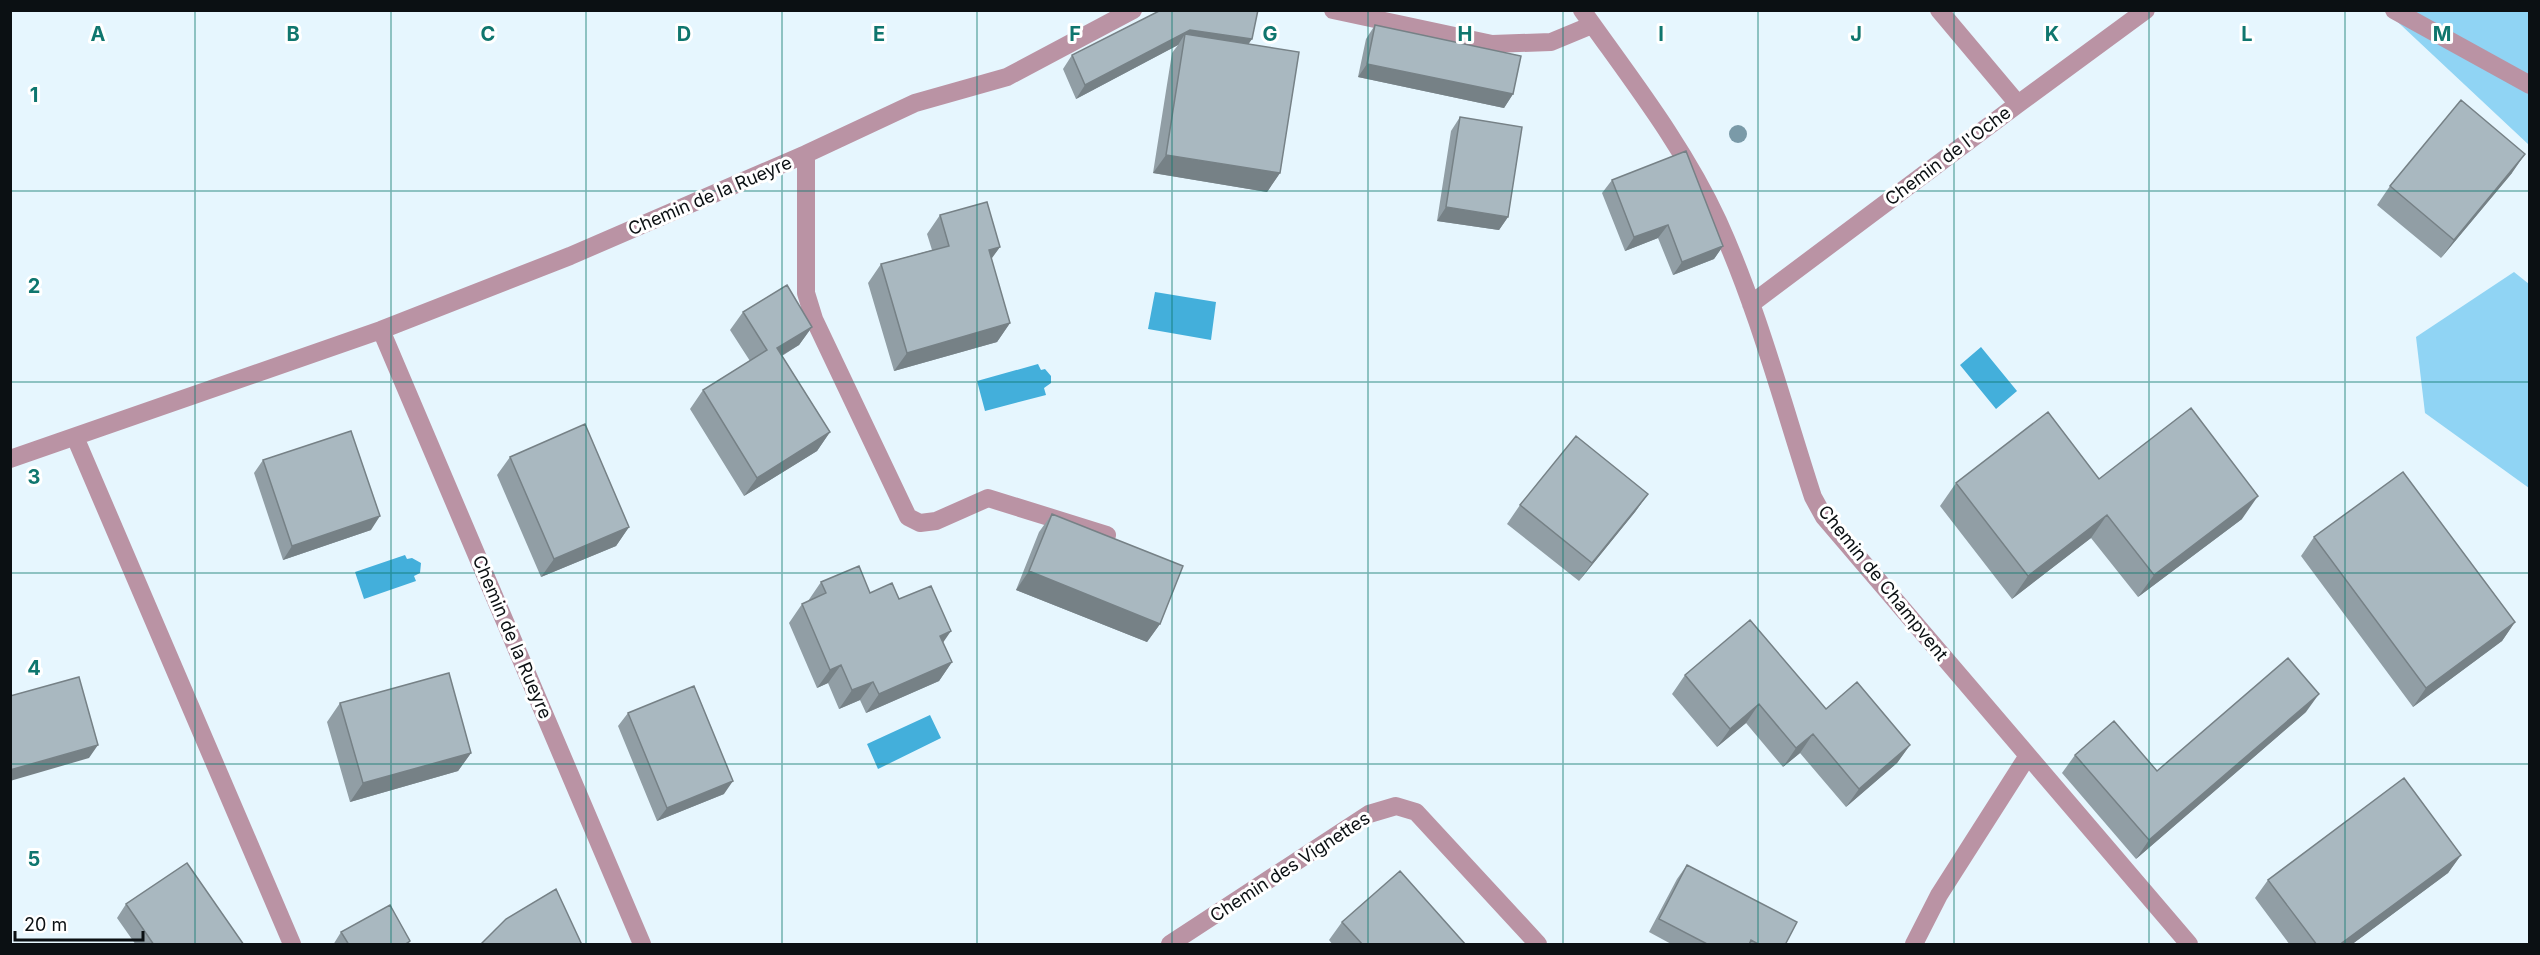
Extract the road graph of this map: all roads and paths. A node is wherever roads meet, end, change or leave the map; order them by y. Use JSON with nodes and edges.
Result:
{"nodes":[{"id":1,"x":1133,"y":10,"type":"edge"},
{"id":2,"x":1333,"y":10,"type":"edge"},
{"id":3,"x":1940,"y":10,"type":"edge"},
{"id":4,"x":2146,"y":10,"type":"edge"},
{"id":5,"x":2394,"y":10,"type":"edge"},
{"id":6,"x":1587,"y":18,"type":"edge"},
{"id":7,"x":2529,"y":85,"type":"edge"},
{"id":8,"x":2018,"y":104,"type":"junction"},
{"id":9,"x":806,"y":154,"type":"junction"},
{"id":10,"x":1751,"y":304,"type":"junction"},
{"id":11,"x":381,"y":330,"type":"junction"},
{"id":12,"x":75,"y":437,"type":"junction"},
{"id":13,"x":10,"y":459,"type":"edge"},
{"id":14,"x":1107,"y":535,"type":"edge"},
{"id":15,"x":2027,"y":757,"type":"junction"},
{"id":16,"x":292,"y":945,"type":"edge"},
{"id":17,"x":642,"y":945,"type":"edge"},
{"id":18,"x":1170,"y":945,"type":"edge"},
{"id":19,"x":1538,"y":945,"type":"edge"},
{"id":20,"x":1914,"y":945,"type":"edge"},
{"id":21,"x":2189,"y":945,"type":"edge"}],
"edges":[{"from":1,"to":9,"type":"street","name":"Chemin de la Rueyre"},
{"from":2,"to":6,"type":"street"},
{"from":3,"to":8,"type":"street"},
{"from":4,"to":8,"type":"street","name":"Chemin de l'Oche"},
{"from":5,"to":7,"type":"street"},
{"from":6,"to":10,"type":"street","name":"Chemin de Champvent"},
{"from":8,"to":10,"type":"street","name":"Chemin de l'Oche"},
{"from":9,"to":11,"type":"street","name":"Chemin de la Rueyre"},
{"from":9,"to":14,"type":"street","name":"Chemin de la Rueyre"},
{"from":10,"to":15,"type":"street","name":"Chemin de Champvent"},
{"from":11,"to":12,"type":"street","name":"Chemin de la Rueyre"},
{"from":11,"to":17,"type":"street","name":"Chemin de la Rueyre"},
{"from":12,"to":13,"type":"street","name":"Chemin de la Rueyre"},
{"from":12,"to":16,"type":"street"},
{"from":15,"to":20,"type":"street"},
{"from":15,"to":21,"type":"street","name":"Chemin de Champvent"},
{"from":18,"to":19,"type":"street","name":"Chemin des Vignettes"}]}
